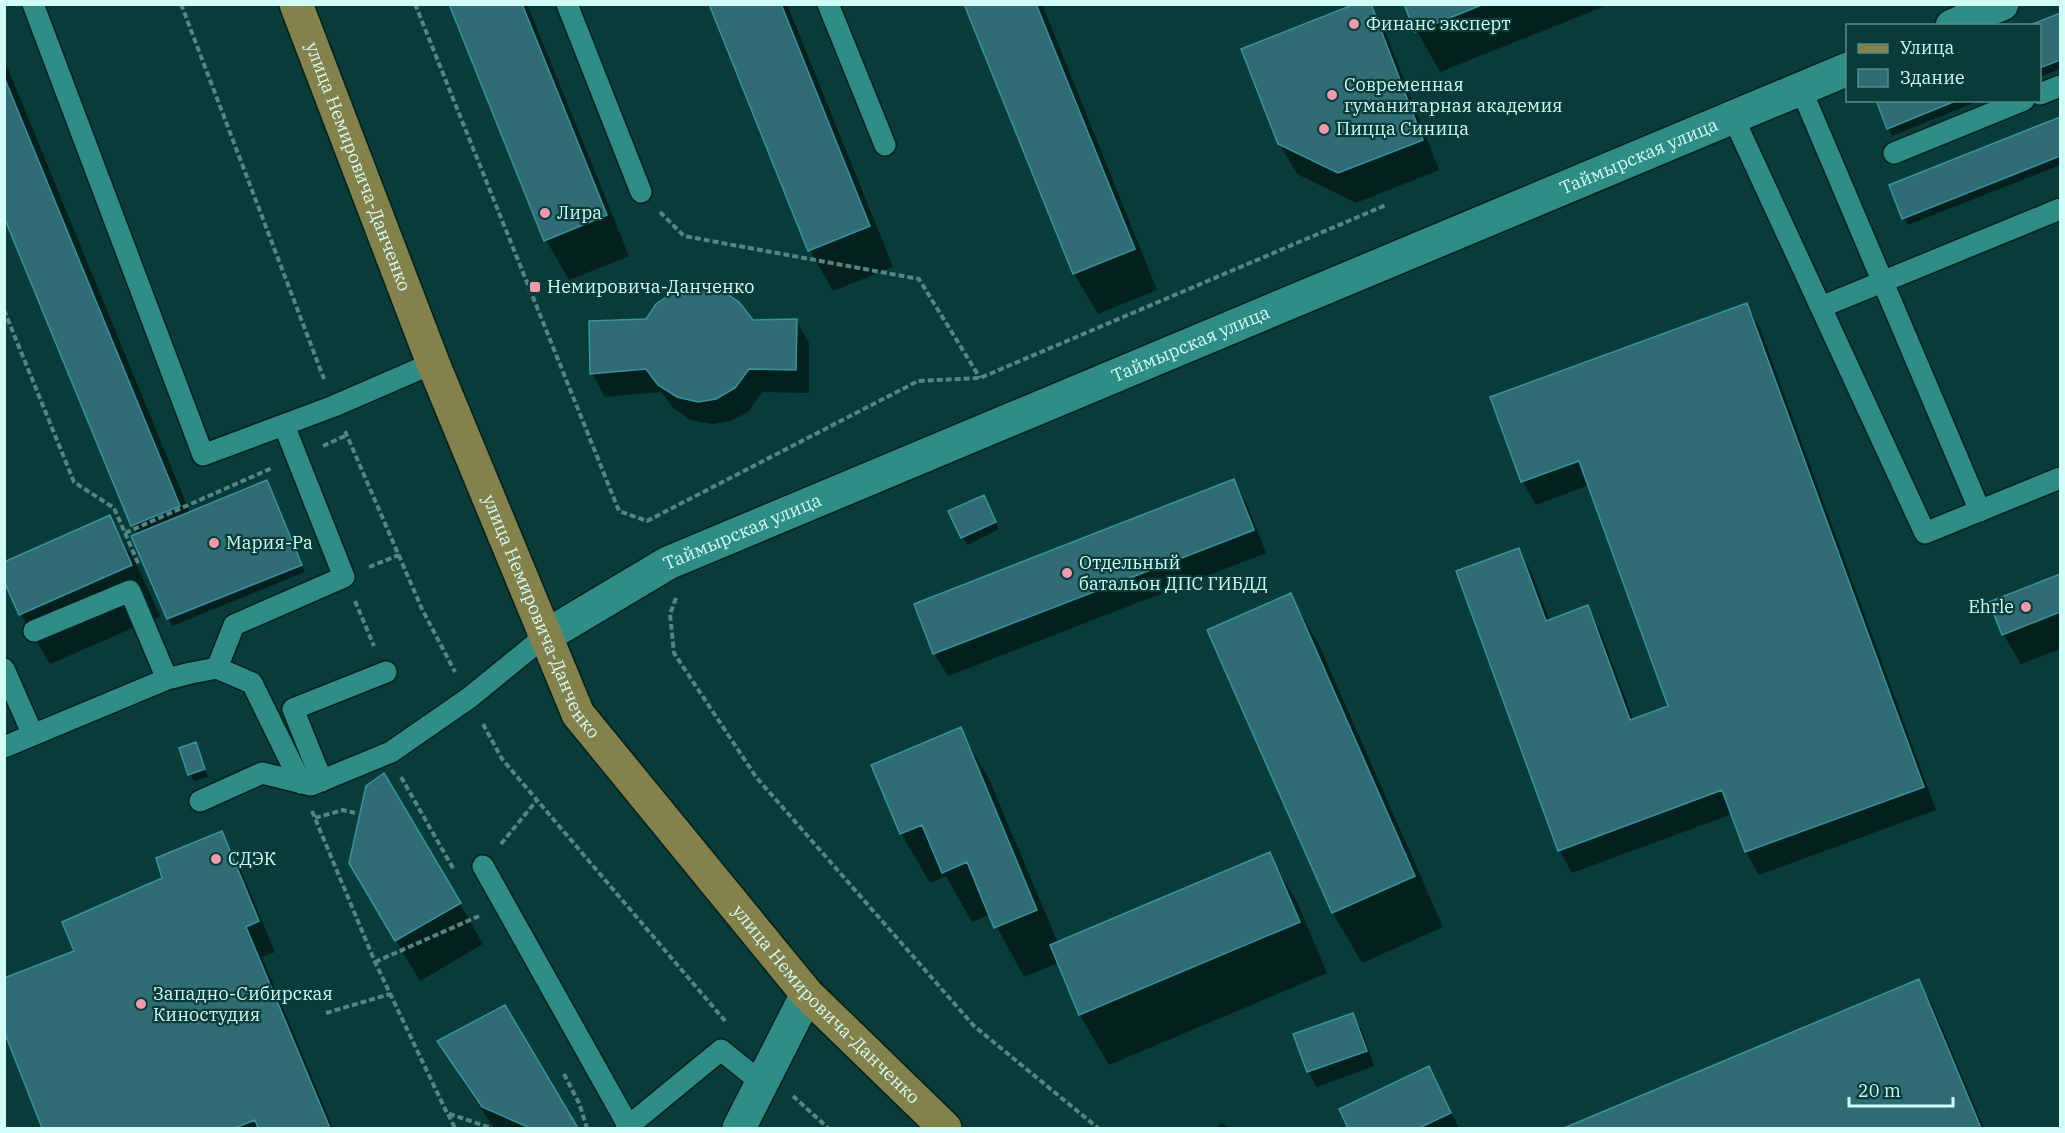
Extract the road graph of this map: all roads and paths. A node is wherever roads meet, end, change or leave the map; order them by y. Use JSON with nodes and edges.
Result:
{"nodes":[{"id":1,"x":33,"y":4,"type":"edge"},
{"id":2,"x":181,"y":4,"type":"edge"},
{"id":3,"x":296,"y":4,"type":"edge"},
{"id":4,"x":415,"y":4,"type":"edge"},
{"id":5,"x":567,"y":4,"type":"edge"},
{"id":6,"x":828,"y":4,"type":"edge"},
{"id":7,"x":2002,"y":4,"type":"edge"},
{"id":8,"x":1957,"y":24,"type":"edge"},
{"id":9,"x":1846,"y":70,"type":"edge"},
{"id":10,"x":2061,"y":86,"type":"edge"},
{"id":11,"x":1801,"y":89,"type":"junction"},
{"id":12,"x":2041,"y":94,"type":"edge"},
{"id":13,"x":2019,"y":102,"type":"edge"},
{"id":14,"x":1733,"y":117,"type":"junction"},
{"id":15,"x":885,"y":145,"type":"dead end"},
{"id":16,"x":1894,"y":153,"type":"dead end"},
{"id":17,"x":641,"y":192,"type":"joint"},
{"id":18,"x":1386,"y":205,"type":"dead end"},
{"id":19,"x":2061,"y":209,"type":"edge"},
{"id":20,"x":1884,"y":281,"type":"junction"},
{"id":21,"x":1821,"y":307,"type":"junction"},
{"id":22,"x":4,"y":310,"type":"edge"},
{"id":23,"x":433,"y":363,"type":"junction"},
{"id":24,"x":980,"y":378,"type":"junction"},
{"id":25,"x":334,"y":406,"type":"junction"},
{"id":26,"x":284,"y":425,"type":"junction"},
{"id":27,"x":347,"y":435,"type":"junction"},
{"id":28,"x":297,"y":458,"type":"junction"},
{"id":29,"x":2061,"y":478,"type":"edge"},
{"id":30,"x":1980,"y":511,"type":"junction"},
{"id":31,"x":679,"y":590,"type":"dead end"},
{"id":32,"x":34,"y":631,"type":"dead end"},
{"id":33,"x":544,"y":637,"type":"junction"},
{"id":34,"x":217,"y":668,"type":"junction"},
{"id":35,"x":4,"y":669,"type":"edge"},
{"id":36,"x":386,"y":672,"type":"dead end"},
{"id":37,"x":167,"y":679,"type":"junction"},
{"id":38,"x":469,"y":698,"type":"junction"},
{"id":39,"x":33,"y":735,"type":"junction"},
{"id":40,"x":4,"y":747,"type":"edge"},
{"id":41,"x":322,"y":781,"type":"junction"},
{"id":42,"x":301,"y":783,"type":"junction"},
{"id":43,"x":200,"y":801,"type":"dead end"},
{"id":44,"x":355,"y":813,"type":"dead end"},
{"id":45,"x":315,"y":818,"type":"junction"},
{"id":46,"x":483,"y":866,"type":"dead end"},
{"id":47,"x":480,"y":915,"type":"dead end"},
{"id":48,"x":375,"y":962,"type":"junction"},
{"id":49,"x":390,"y":994,"type":"junction"},
{"id":50,"x":807,"y":994,"type":"junction"},
{"id":51,"x":326,"y":1013,"type":"dead end"},
{"id":52,"x":730,"y":1027,"type":"dead end"},
{"id":53,"x":765,"y":1078,"type":"junction"},
{"id":54,"x":447,"y":1113,"type":"junction"},
{"id":55,"x":627,"y":1127,"type":"edge"},
{"id":56,"x":455,"y":1128,"type":"edge"},
{"id":57,"x":491,"y":1128,"type":"edge"},
{"id":58,"x":739,"y":1128,"type":"edge"},
{"id":59,"x":828,"y":1128,"type":"edge"},
{"id":60,"x":945,"y":1128,"type":"edge"},
{"id":61,"x":1098,"y":1128,"type":"edge"}],
"edges":[{"from":1,"to":26,"type":"lane"},
{"from":2,"to":25,"type":"path"},
{"from":3,"to":23,"type":"main road","name":"улица Немировича-Данченко"},
{"from":4,"to":24,"type":"path"},
{"from":5,"to":17,"type":"lane"},
{"from":6,"to":15,"type":"lane"},
{"from":7,"to":8,"type":"street"},
{"from":9,"to":11,"type":"street","name":"Таймырская улица"},
{"from":10,"to":12,"type":"lane"},
{"from":11,"to":14,"type":"street","name":"Таймырская улица"},
{"from":11,"to":20,"type":"lane"},
{"from":13,"to":16,"type":"lane"},
{"from":14,"to":21,"type":"lane"},
{"from":14,"to":33,"type":"street","name":"Таймырская улица"},
{"from":17,"to":24,"type":"path"},
{"from":18,"to":24,"type":"path"},
{"from":19,"to":20,"type":"lane"},
{"from":20,"to":21,"type":"lane"},
{"from":20,"to":30,"type":"lane"},
{"from":21,"to":30,"type":"lane"},
{"from":22,"to":28,"type":"path"},
{"from":23,"to":25,"type":"lane"},
{"from":23,"to":33,"type":"main road","name":"улица Немировича-Данченко"},
{"from":25,"to":26,"type":"lane"},
{"from":25,"to":27,"type":"path"},
{"from":26,"to":28,"type":"lane"},
{"from":27,"to":28,"type":"path"},
{"from":27,"to":38,"type":"path"},
{"from":28,"to":34,"type":"lane"},
{"from":29,"to":30,"type":"lane"},
{"from":31,"to":61,"type":"path"},
{"from":32,"to":37,"type":"lane"},
{"from":33,"to":38,"type":"lane"},
{"from":33,"to":50,"type":"main road","name":"улица Немировича-Данченко"},
{"from":34,"to":37,"type":"lane"},
{"from":34,"to":42,"type":"lane"},
{"from":35,"to":39,"type":"lane"},
{"from":36,"to":41,"type":"lane"},
{"from":37,"to":39,"type":"lane"},
{"from":38,"to":41,"type":"lane"},
{"from":38,"to":52,"type":"path"},
{"from":39,"to":40,"type":"lane"},
{"from":41,"to":42,"type":"lane"},
{"from":42,"to":43,"type":"lane"},
{"from":42,"to":45,"type":"path"},
{"from":44,"to":45,"type":"path"},
{"from":45,"to":48,"type":"path"},
{"from":46,"to":55,"type":"lane"},
{"from":47,"to":48,"type":"path"},
{"from":48,"to":49,"type":"path"},
{"from":49,"to":51,"type":"path"},
{"from":49,"to":54,"type":"path"},
{"from":50,"to":53,"type":"street"},
{"from":50,"to":60,"type":"main road","name":"улица Немировича-Данченко"},
{"from":53,"to":55,"type":"lane"},
{"from":53,"to":58,"type":"street"},
{"from":53,"to":59,"type":"path"},
{"from":54,"to":56,"type":"path"},
{"from":54,"to":57,"type":"path"}]}
